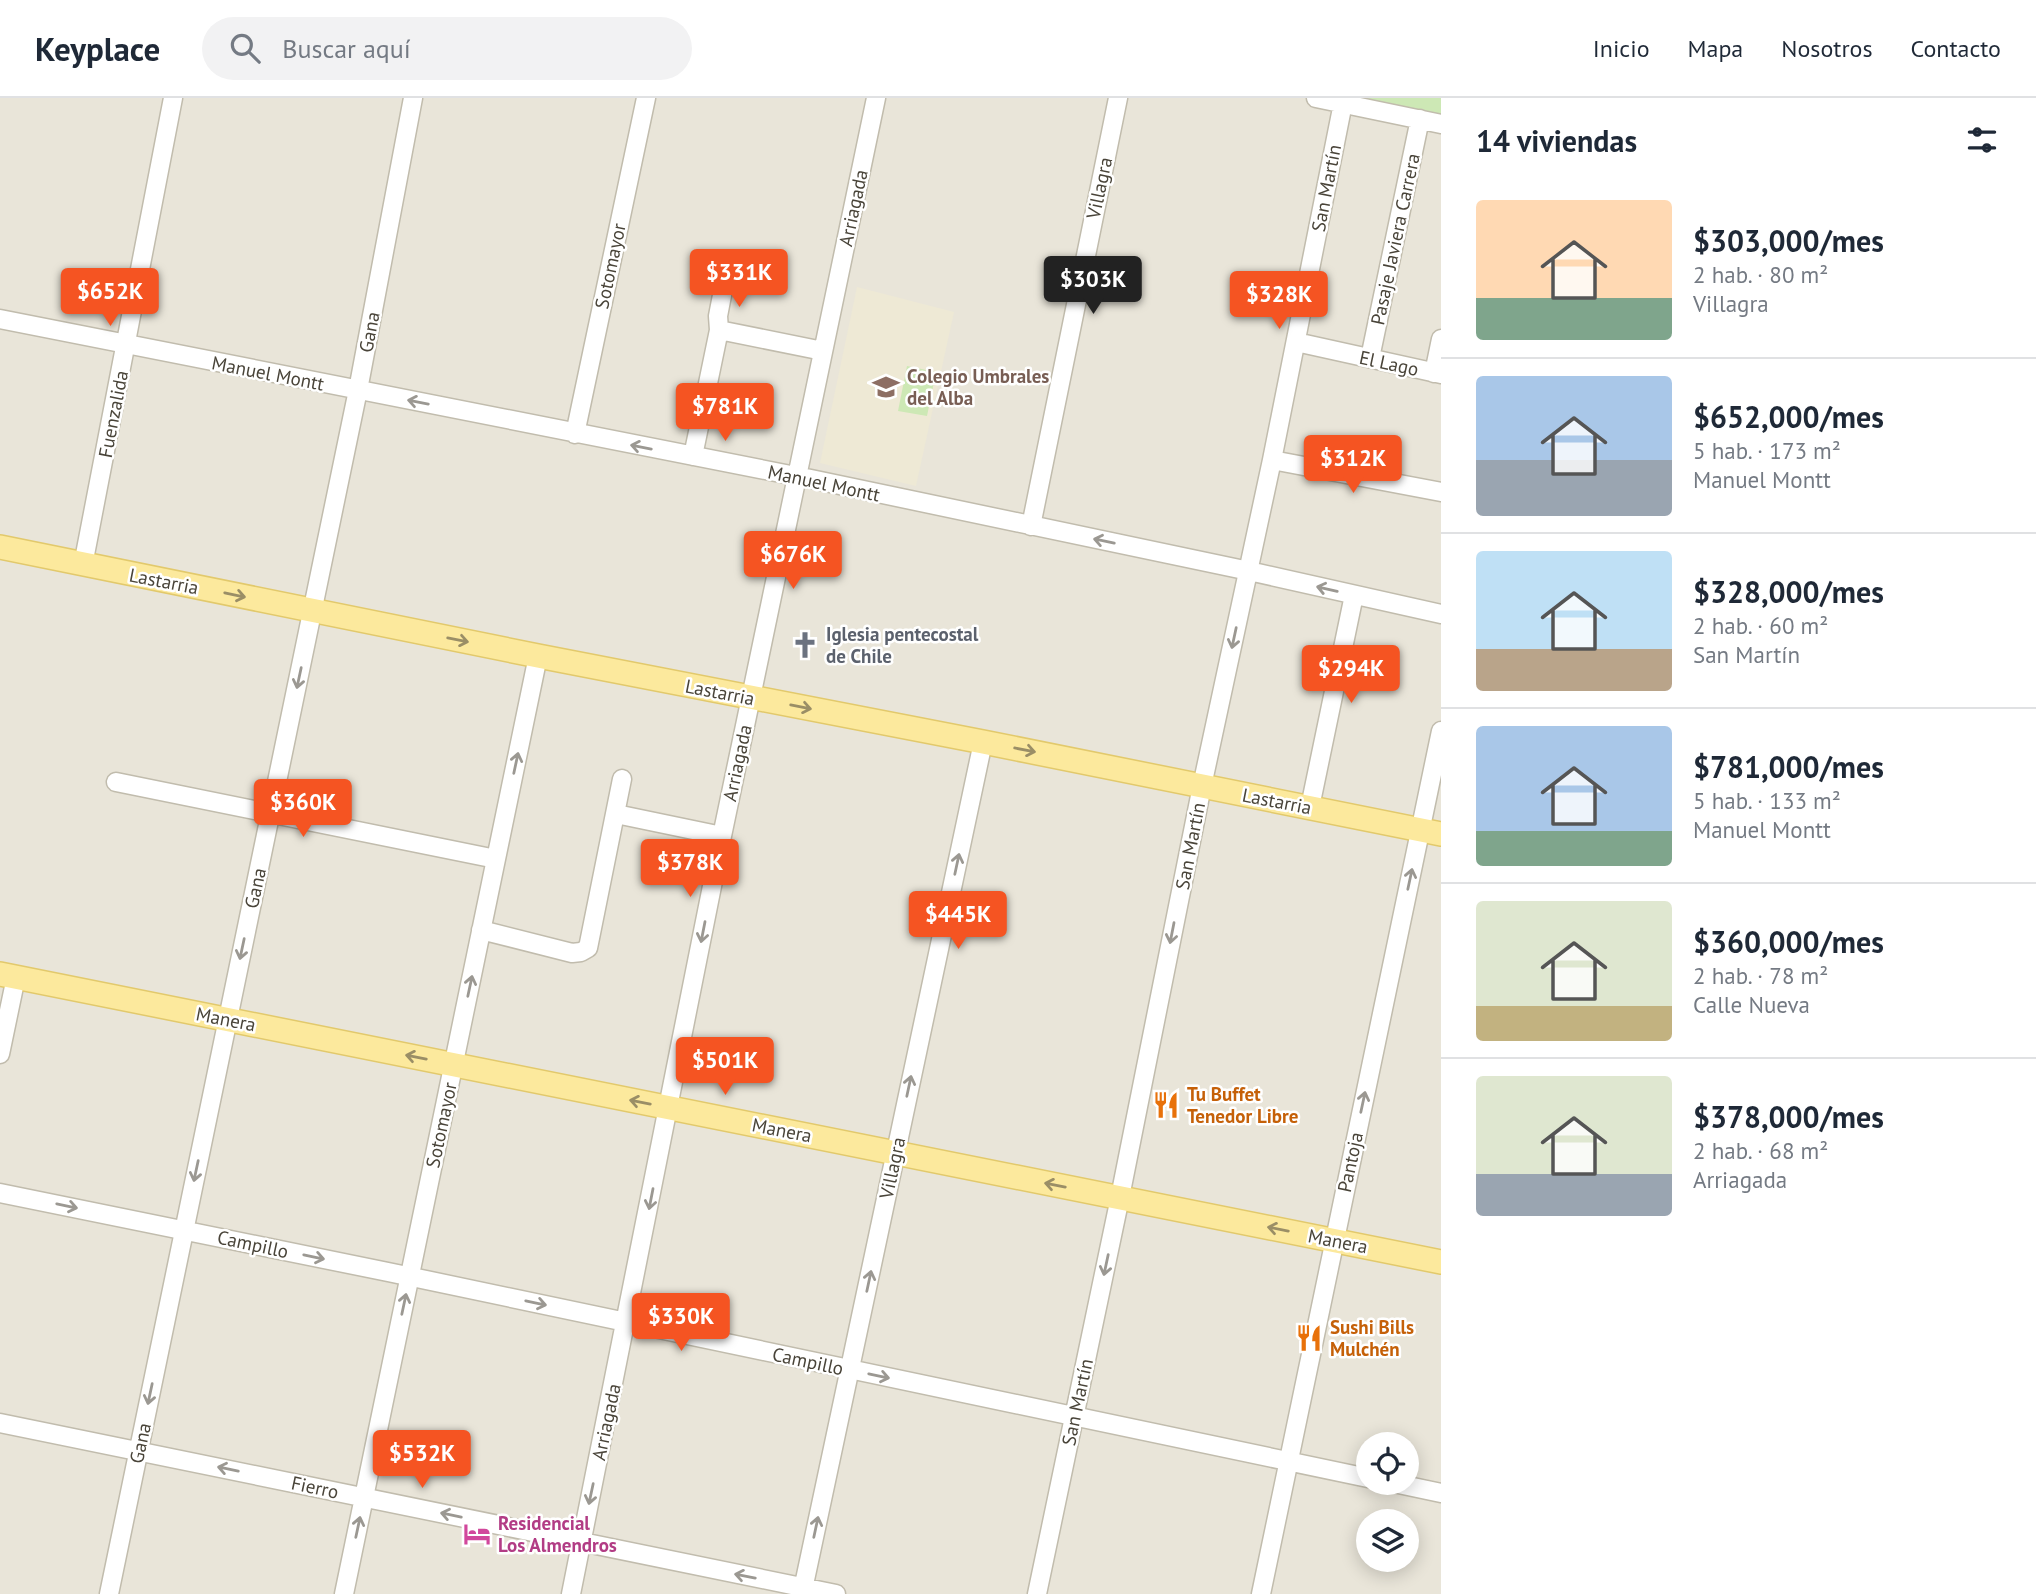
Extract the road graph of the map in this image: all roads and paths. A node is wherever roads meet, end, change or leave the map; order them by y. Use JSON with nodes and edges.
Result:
{"nodes":[{"id":1,"x":173,"y":98,"type":"edge"},
{"id":2,"x":413,"y":98,"type":"edge"},
{"id":3,"x":646,"y":98,"type":"edge"},
{"id":4,"x":876,"y":98,"type":"edge"},
{"id":5,"x":1118,"y":98,"type":"edge"},
{"id":6,"x":1316,"y":98,"type":"edge"},
{"id":7,"x":1343,"y":101,"type":"edge"},
{"id":8,"x":1420,"y":119,"type":"junction"},
{"id":9,"x":1441,"y":124,"type":"edge"},
{"id":10,"x":724,"y":285,"type":"dead end"},
{"id":11,"x":0,"y":319,"type":"edge"},
{"id":12,"x":719,"y":330,"type":"junction"},
{"id":13,"x":1441,"y":339,"type":"edge"},
{"id":14,"x":1296,"y":342,"type":"junction"},
{"id":15,"x":127,"y":345,"type":"junction"},
{"id":16,"x":823,"y":351,"type":"junction"},
{"id":17,"x":1370,"y":358,"type":"junction"},
{"id":18,"x":1438,"y":373,"type":"edge"},
{"id":19,"x":358,"y":390,"type":"junction"},
{"id":20,"x":575,"y":434,"type":"junction"},
{"id":21,"x":693,"y":456,"type":"junction"},
{"id":22,"x":1272,"y":460,"type":"junction"},
{"id":23,"x":797,"y":477,"type":"junction"},
{"id":24,"x":1441,"y":492,"type":"edge"},
{"id":25,"x":1031,"y":526,"type":"junction"},
{"id":26,"x":0,"y":547,"type":"edge"},
{"id":27,"x":83,"y":565,"type":"junction"},
{"id":28,"x":1249,"y":572,"type":"junction"},
{"id":29,"x":1354,"y":595,"type":"junction"},
{"id":30,"x":312,"y":611,"type":"junction"},
{"id":31,"x":1441,"y":614,"type":"edge"},
{"id":32,"x":538,"y":656,"type":"junction"},
{"id":33,"x":751,"y":698,"type":"junction"},
{"id":34,"x":1441,"y":731,"type":"edge"},
{"id":35,"x":983,"y":742,"type":"junction"},
{"id":36,"x":622,"y":779,"type":"dead end"},
{"id":37,"x":117,"y":782,"type":"dead end"},
{"id":38,"x":1202,"y":786,"type":"junction"},
{"id":39,"x":1310,"y":807,"type":"junction"},
{"id":40,"x":271,"y":813,"type":"junction"},
{"id":41,"x":616,"y":814,"type":"junction"},
{"id":42,"x":1431,"y":832,"type":"edge"},
{"id":43,"x":722,"y":835,"type":"junction"},
{"id":44,"x":496,"y":859,"type":"junction"},
{"id":45,"x":481,"y":930,"type":"junction"},
{"id":46,"x":8,"y":976,"type":"edge"},
{"id":47,"x":228,"y":1020,"type":"junction"},
{"id":48,"x":0,"y":1054,"type":"edge"},
{"id":49,"x":454,"y":1065,"type":"junction"},
{"id":50,"x":668,"y":1108,"type":"junction"},
{"id":51,"x":895,"y":1153,"type":"junction"},
{"id":52,"x":0,"y":1193,"type":"edge"},
{"id":53,"x":1119,"y":1198,"type":"junction"},
{"id":54,"x":184,"y":1230,"type":"junction"},
{"id":55,"x":1334,"y":1240,"type":"junction"},
{"id":56,"x":1441,"y":1262,"type":"edge"},
{"id":57,"x":410,"y":1277,"type":"junction"},
{"id":58,"x":626,"y":1322,"type":"junction"},
{"id":59,"x":850,"y":1370,"type":"junction"},
{"id":60,"x":1074,"y":1417,"type":"junction"},
{"id":61,"x":0,"y":1423,"type":"edge"},
{"id":62,"x":139,"y":1450,"type":"junction"},
{"id":63,"x":1288,"y":1462,"type":"junction"},
{"id":64,"x":1356,"y":1476,"type":"edge"},
{"id":65,"x":1419,"y":1488,"type":"edge"},
{"id":66,"x":1441,"y":1493,"type":"edge"},
{"id":67,"x":364,"y":1497,"type":"junction"},
{"id":68,"x":581,"y":1543,"type":"junction"},
{"id":69,"x":803,"y":1591,"type":"edge"},
{"id":70,"x":109,"y":1594,"type":"edge"},
{"id":71,"x":344,"y":1594,"type":"edge"},
{"id":72,"x":571,"y":1594,"type":"edge"},
{"id":73,"x":836,"y":1594,"type":"edge"},
{"id":74,"x":1037,"y":1594,"type":"edge"},
{"id":75,"x":1261,"y":1594,"type":"edge"}],
"edges":[{"from":1,"to":15,"type":"street","name":"Fuenzalida"},
{"from":2,"to":19,"type":"street","name":"Gana"},
{"from":3,"to":20,"type":"street","name":"Sotomayor"},
{"from":4,"to":16,"type":"street","name":"Arriagada"},
{"from":5,"to":25,"type":"street","name":"Villagra"},
{"from":6,"to":7,"type":"street"},
{"from":7,"to":8,"type":"street"},
{"from":7,"to":14,"type":"street","name":"San Martín"},
{"from":8,"to":9,"type":"street"},
{"from":8,"to":17,"type":"street","name":"Pasaje Javiera Carrera"},
{"from":10,"to":12,"type":"street"},
{"from":11,"to":15,"type":"street","name":"Manuel Montt"},
{"from":12,"to":16,"type":"street"},
{"from":12,"to":21,"type":"street"},
{"from":13,"to":18,"type":"street"},
{"from":14,"to":17,"type":"street","name":"El Lago"},
{"from":14,"to":22,"type":"street","name":"San Martín"},
{"from":15,"to":19,"type":"street","name":"Manuel Montt"},
{"from":15,"to":27,"type":"street","name":"Fuenzalida"},
{"from":16,"to":23,"type":"street","name":"Arriagada"},
{"from":17,"to":18,"type":"street","name":"El Lago"},
{"from":20,"to":19,"type":"street","name":"Manuel Montt","one_way":true},
{"from":19,"to":30,"type":"street","name":"Gana"},
{"from":21,"to":20,"type":"street","name":"Manuel Montt","one_way":true},
{"from":21,"to":23,"type":"street","name":"Manuel Montt"},
{"from":22,"to":24,"type":"street"},
{"from":22,"to":28,"type":"street","name":"San Martín"},
{"from":23,"to":25,"type":"street","name":"Manuel Montt"},
{"from":23,"to":33,"type":"street","name":"Arriagada"},
{"from":28,"to":25,"type":"street","name":"Manuel Montt","one_way":true},
{"from":26,"to":27,"type":"main road","name":"Lastarria"},
{"from":27,"to":30,"type":"main road","name":"Lastarria","one_way":true},
{"from":29,"to":28,"type":"street","name":"Manuel Montt","one_way":true},
{"from":28,"to":38,"type":"street","name":"San Martín","one_way":true},
{"from":29,"to":31,"type":"street","name":"Manuel Montt"},
{"from":29,"to":39,"type":"street"},
{"from":30,"to":32,"type":"main road","name":"Lastarria","one_way":true},
{"from":30,"to":40,"type":"street","name":"Gana","one_way":true},
{"from":32,"to":33,"type":"main road","name":"Lastarria"},
{"from":44,"to":32,"type":"street","name":"Sotomayor","one_way":true},
{"from":33,"to":35,"type":"main road","name":"Lastarria","one_way":true},
{"from":33,"to":43,"type":"street","name":"Arriagada"},
{"from":34,"to":42,"type":"street","name":"Pantoja"},
{"from":35,"to":38,"type":"main road","name":"Lastarria","one_way":true},
{"from":51,"to":35,"type":"street","name":"Villagra","one_way":true},
{"from":36,"to":41,"type":"street"},
{"from":37,"to":40,"type":"street"},
{"from":38,"to":39,"type":"main road","name":"Lastarria"},
{"from":38,"to":53,"type":"street","name":"San Martín","one_way":true},
{"from":39,"to":42,"type":"main road","name":"Lastarria"},
{"from":40,"to":44,"type":"street"},
{"from":40,"to":47,"type":"street","name":"Gana","one_way":true},
{"from":41,"to":43,"type":"street"},
{"from":41,"to":45,"type":"street"},
{"from":55,"to":42,"type":"street","name":"Pantoja","one_way":true},
{"from":43,"to":50,"type":"street","name":"Arriagada","one_way":true},
{"from":44,"to":45,"type":"street","name":"Sotomayor"},
{"from":49,"to":45,"type":"street","name":"Sotomayor","one_way":true},
{"from":46,"to":47,"type":"main road","name":"Manera"},
{"from":46,"to":48,"type":"street"},
{"from":49,"to":47,"type":"main road","name":"Manera","one_way":true},
{"from":47,"to":54,"type":"street","name":"Gana","one_way":true},
{"from":50,"to":49,"type":"main road","name":"Manera","one_way":true},
{"from":49,"to":57,"type":"street","name":"Sotomayor"},
{"from":50,"to":51,"type":"main road","name":"Manera"},
{"from":50,"to":58,"type":"street","name":"Arriagada","one_way":true},
{"from":53,"to":51,"type":"main road","name":"Manera","one_way":true},
{"from":59,"to":51,"type":"street","name":"Villagra","one_way":true},
{"from":52,"to":54,"type":"street","name":"Campillo","one_way":true},
{"from":55,"to":53,"type":"main road","name":"Manera","one_way":true},
{"from":53,"to":60,"type":"street","name":"San Martín","one_way":true},
{"from":54,"to":57,"type":"street","name":"Campillo","one_way":true},
{"from":54,"to":62,"type":"street","name":"Gana","one_way":true},
{"from":55,"to":56,"type":"main road","name":"Manera"},
{"from":55,"to":63,"type":"street","name":"Pantoja"},
{"from":57,"to":58,"type":"street","name":"Campillo","one_way":true},
{"from":67,"to":57,"type":"street","name":"Sotomayor","one_way":true},
{"from":58,"to":59,"type":"street","name":"Campillo"},
{"from":58,"to":68,"type":"street","name":"Arriagada","one_way":true},
{"from":59,"to":60,"type":"street","name":"Campillo","one_way":true},
{"from":69,"to":59,"type":"street","name":"Villagra","one_way":true},
{"from":60,"to":63,"type":"street","name":"Campillo"},
{"from":60,"to":74,"type":"street","name":"San Martín"},
{"from":61,"to":62,"type":"street","name":"Fierro"},
{"from":67,"to":62,"type":"street","name":"Fierro","one_way":true},
{"from":62,"to":70,"type":"street","name":"Gana"},
{"from":63,"to":64,"type":"street","name":"Campillo"},
{"from":63,"to":75,"type":"street","name":"Pantoja"},
{"from":65,"to":66,"type":"street"},
{"from":68,"to":67,"type":"street","name":"Fierro","one_way":true},
{"from":71,"to":67,"type":"street","name":"Sotomayor","one_way":true},
{"from":69,"to":68,"type":"street","name":"Fierro","one_way":true},
{"from":68,"to":72,"type":"street","name":"Arriagada"},
{"from":69,"to":73,"type":"street","name":"Fierro"}]}
